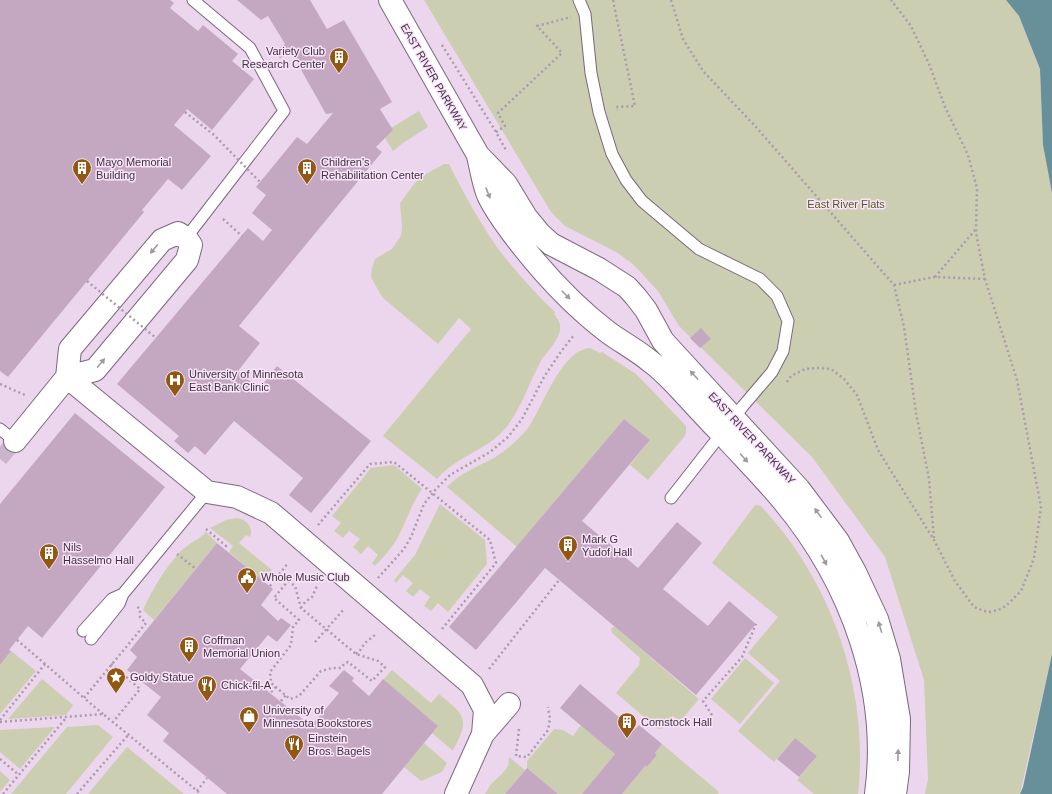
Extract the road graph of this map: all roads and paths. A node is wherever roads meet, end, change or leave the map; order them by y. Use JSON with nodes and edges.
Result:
{"nodes":[{"id":1,"x":193,"y":0,"type":"edge"},
{"id":2,"x":390,"y":0,"type":"edge"},
{"id":3,"x":579,"y":0,"type":"edge"},
{"id":4,"x":613,"y":0,"type":"edge"},
{"id":5,"x":671,"y":0,"type":"edge"},
{"id":6,"x":891,"y":0,"type":"edge"},
{"id":7,"x":585,"y":14,"type":"junction"},
{"id":8,"x":440,"y":42,"type":"dead end"},
{"id":9,"x":185,"y":112,"type":"dead end"},
{"id":10,"x":617,"y":113,"type":"dead end"},
{"id":11,"x":496,"y":132,"type":"junction"},
{"id":12,"x":478,"y":155,"type":"junction"},
{"id":13,"x":510,"y":157,"type":"dead end"},
{"id":14,"x":260,"y":182,"type":"dead end"},
{"id":15,"x":223,"y":220,"type":"dead end"},
{"id":16,"x":976,"y":229,"type":"junction"},
{"id":17,"x":242,"y":236,"type":"dead end"},
{"id":18,"x":186,"y":238,"type":"junction"},
{"id":19,"x":934,"y":277,"type":"junction"},
{"id":20,"x":985,"y":279,"type":"junction"},
{"id":21,"x":87,"y":281,"type":"dead end"},
{"id":22,"x":894,"y":286,"type":"junction"},
{"id":23,"x":574,"y":335,"type":"dead end"},
{"id":24,"x":156,"y":338,"type":"dead end"},
{"id":25,"x":67,"y":377,"type":"junction"},
{"id":26,"x":786,"y":382,"type":"dead end"},
{"id":27,"x":0,"y":384,"type":"edge"},
{"id":28,"x":46,"y":403,"type":"junction"},
{"id":29,"x":727,"y":426,"type":"junction"},
{"id":30,"x":7,"y":435,"type":"tunnel mouth"},
{"id":31,"x":207,"y":492,"type":"junction"},
{"id":32,"x":433,"y":493,"type":"junction"},
{"id":33,"x":671,"y":498,"type":"dead end"},
{"id":34,"x":317,"y":526,"type":"dead end"},
{"id":35,"x":206,"y":529,"type":"dead end"},
{"id":36,"x":934,"y":540,"type":"junction"},
{"id":37,"x":224,"y":548,"type":"dead end"},
{"id":38,"x":180,"y":556,"type":"dead end"},
{"id":39,"x":288,"y":564,"type":"dead end"},
{"id":40,"x":196,"y":569,"type":"dead end"},
{"id":41,"x":559,"y":580,"type":"dead end"},
{"id":42,"x":270,"y":586,"type":"dead end"},
{"id":43,"x":317,"y":586,"type":"dead end"},
{"id":44,"x":363,"y":592,"type":"junction"},
{"id":45,"x":301,"y":608,"type":"junction"},
{"id":46,"x":344,"y":609,"type":"dead end"},
{"id":47,"x":140,"y":617,"type":"dead end"},
{"id":48,"x":756,"y":624,"type":"dead end"},
{"id":49,"x":442,"y":629,"type":"dead end"},
{"id":50,"x":326,"y":630,"type":"junction"},
{"id":51,"x":87,"y":635,"type":"dead end"},
{"id":52,"x":375,"y":635,"type":"dead end"},
{"id":53,"x":17,"y":640,"type":"dead end"},
{"id":54,"x":315,"y":642,"type":"dead end"},
{"id":55,"x":356,"y":654,"type":"junction"},
{"id":56,"x":45,"y":664,"type":"junction"},
{"id":57,"x":111,"y":664,"type":"junction"},
{"id":58,"x":489,"y":669,"type":"dead end"},
{"id":59,"x":276,"y":687,"type":"junction"},
{"id":60,"x":270,"y":692,"type":"dead end"},
{"id":61,"x":286,"y":695,"type":"junction"},
{"id":62,"x":84,"y":698,"type":"junction"},
{"id":63,"x":281,"y":701,"type":"dead end"},
{"id":64,"x":509,"y":704,"type":"dead end"},
{"id":65,"x":548,"y":707,"type":"dead end"},
{"id":66,"x":103,"y":714,"type":"junction"},
{"id":67,"x":712,"y":715,"type":"dead end"},
{"id":68,"x":66,"y":717,"type":"junction"},
{"id":69,"x":0,"y":721,"type":"edge"},
{"id":70,"x":113,"y":722,"type":"junction"},
{"id":71,"x":518,"y":729,"type":"dead end"},
{"id":72,"x":129,"y":734,"type":"junction"},
{"id":73,"x":483,"y":734,"type":"junction"},
{"id":74,"x":0,"y":760,"type":"edge"},
{"id":75,"x":19,"y":775,"type":"junction"},
{"id":76,"x":208,"y":778,"type":"dead end"},
{"id":77,"x":197,"y":791,"type":"junction"},
{"id":78,"x":3,"y":794,"type":"edge"},
{"id":79,"x":77,"y":794,"type":"edge"},
{"id":80,"x":201,"y":794,"type":"edge"},
{"id":81,"x":456,"y":794,"type":"edge"},
{"id":82,"x":876,"y":794,"type":"edge"},
{"id":83,"x":895,"y":794,"type":"edge"}],
"edges":[{"from":1,"to":18,"type":"lane"},
{"from":2,"to":12,"type":"street","name":"EAST RIVER PARKWAY"},
{"from":3,"to":7,"type":"lane"},
{"from":4,"to":10,"type":"path"},
{"from":5,"to":22,"type":"path"},
{"from":6,"to":16,"type":"path"},
{"from":7,"to":11,"type":"path"},
{"from":7,"to":29,"type":"lane"},
{"from":8,"to":11,"type":"path"},
{"from":9,"to":14,"type":"path","bridge":true},
{"from":11,"to":13,"type":"path"},
{"from":29,"to":12,"type":"street","name":"EAST RIVER PARKWAY","one_way":true},
{"from":12,"to":29,"type":"street","name":"EAST RIVER PARKWAY","one_way":true},
{"from":15,"to":17,"type":"path"},
{"from":16,"to":19,"type":"path"},
{"from":16,"to":20,"type":"path"},
{"from":25,"to":18,"type":"street","one_way":true},
{"from":18,"to":25,"type":"street","one_way":true},
{"from":19,"to":20,"type":"path"},
{"from":19,"to":22,"type":"path"},
{"from":20,"to":36,"type":"path"},
{"from":21,"to":24,"type":"path","bridge":true},
{"from":22,"to":36,"type":"path"},
{"from":23,"to":32,"type":"path"},
{"from":25,"to":28,"type":"street"},
{"from":25,"to":31,"type":"street"},
{"from":26,"to":36,"type":"path"},
{"from":27,"to":28,"type":"path"},
{"from":28,"to":30,"type":"street"},
{"from":29,"to":33,"type":"lane"},
{"from":29,"to":82,"type":"street","name":"EAST RIVER PARKWAY","one_way":true},
{"from":83,"to":29,"type":"street","name":"EAST RIVER PARKWAY","one_way":true},
{"from":31,"to":44,"type":"street"},
{"from":31,"to":51,"type":"lane"},
{"from":32,"to":34,"type":"path"},
{"from":32,"to":44,"type":"path"},
{"from":32,"to":49,"type":"path"},
{"from":35,"to":37,"type":"path"},
{"from":38,"to":40,"type":"path"},
{"from":39,"to":42,"type":"path"},
{"from":41,"to":58,"type":"path"},
{"from":43,"to":45,"type":"path"},
{"from":44,"to":73,"type":"street"},
{"from":45,"to":50,"type":"path"},
{"from":45,"to":59,"type":"path"},
{"from":46,"to":50,"type":"path"},
{"from":47,"to":57,"type":"path"},
{"from":48,"to":67,"type":"path"},
{"from":50,"to":54,"type":"path"},
{"from":50,"to":55,"type":"path"},
{"from":52,"to":55,"type":"path"},
{"from":53,"to":56,"type":"path"},
{"from":55,"to":61,"type":"path"},
{"from":56,"to":62,"type":"path"},
{"from":56,"to":69,"type":"path"},
{"from":57,"to":62,"type":"path"},
{"from":57,"to":70,"type":"path"},
{"from":59,"to":60,"type":"path"},
{"from":59,"to":61,"type":"path"},
{"from":61,"to":63,"type":"path"},
{"from":62,"to":66,"type":"path"},
{"from":64,"to":73,"type":"street"},
{"from":65,"to":71,"type":"path"},
{"from":66,"to":68,"type":"path"},
{"from":66,"to":70,"type":"path"},
{"from":68,"to":69,"type":"path"},
{"from":68,"to":75,"type":"path"},
{"from":70,"to":72,"type":"path"},
{"from":72,"to":77,"type":"path"},
{"from":72,"to":79,"type":"path"},
{"from":73,"to":81,"type":"street"},
{"from":74,"to":75,"type":"path"},
{"from":75,"to":78,"type":"path"},
{"from":76,"to":77,"type":"path"},
{"from":77,"to":80,"type":"path"}]}
